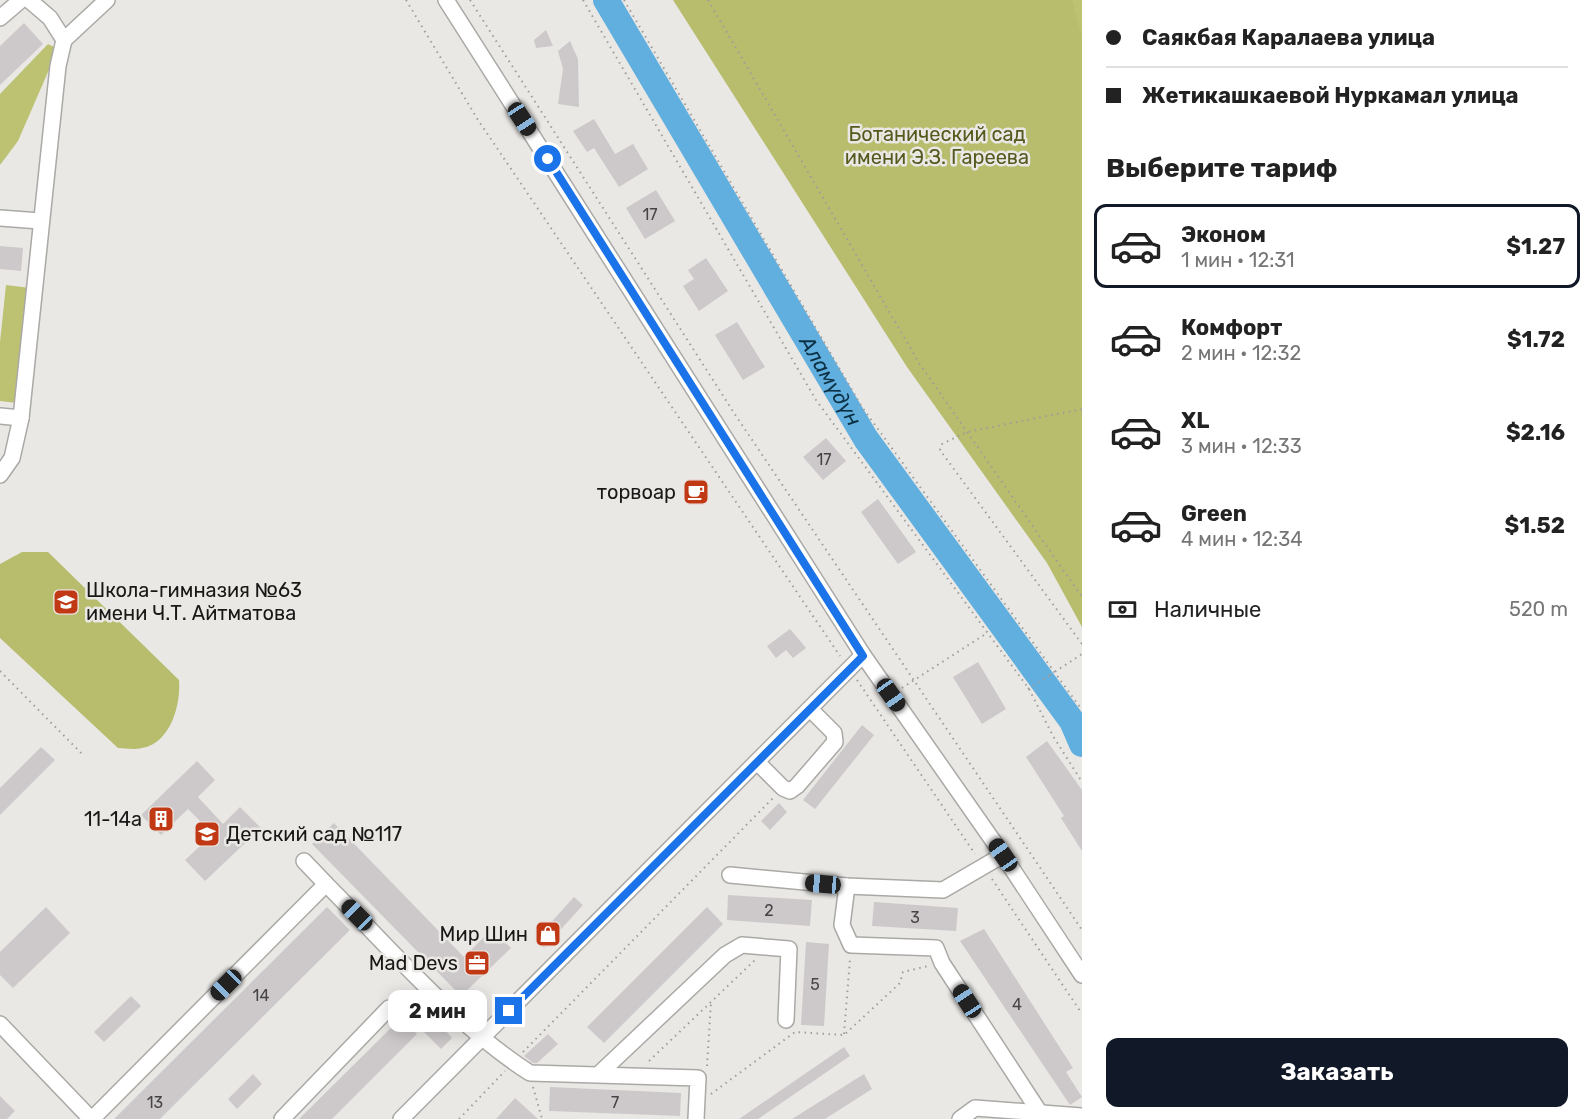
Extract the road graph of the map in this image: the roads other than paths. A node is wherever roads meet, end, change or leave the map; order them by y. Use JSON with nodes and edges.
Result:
{"nodes":[{"id":1,"x":21,"y":0,"type":"edge"},
{"id":2,"x":29,"y":0,"type":"edge"},
{"id":3,"x":107,"y":0,"type":"edge"},
{"id":4,"x":446,"y":0,"type":"edge"},
{"id":5,"x":0,"y":18,"type":"edge"},
{"id":6,"x":64,"y":40,"type":"junction"},
{"id":7,"x":0,"y":218,"type":"edge"},
{"id":8,"x":40,"y":220,"type":"junction"},
{"id":9,"x":0,"y":416,"type":"edge"},
{"id":10,"x":21,"y":418,"type":"junction"},
{"id":11,"x":0,"y":475,"type":"edge"},
{"id":12,"x":863,"y":656,"type":"junction"},
{"id":13,"x":810,"y":709,"type":"junction"},
{"id":14,"x":757,"y":762,"type":"junction"},
{"id":15,"x":1003,"y":855,"type":"junction"},
{"id":16,"x":304,"y":861,"type":"dead end"},
{"id":17,"x":730,"y":875,"type":"dead end"},
{"id":18,"x":326,"y":884,"type":"junction"},
{"id":19,"x":847,"y":886,"type":"junction"},
{"id":20,"x":1082,"y":975,"type":"edge"},
{"id":21,"x":389,"y":1008,"type":"dead end"},
{"id":22,"x":786,"y":1020,"type":"dead end"},
{"id":23,"x":0,"y":1024,"type":"edge"},
{"id":24,"x":481,"y":1038,"type":"junction"},
{"id":25,"x":600,"y":1073,"type":"junction"},
{"id":26,"x":696,"y":1112,"type":"edge"},
{"id":27,"x":1041,"y":1113,"type":"junction"},
{"id":28,"x":1082,"y":1116,"type":"edge"},
{"id":29,"x":92,"y":1119,"type":"edge"},
{"id":30,"x":282,"y":1119,"type":"edge"},
{"id":31,"x":401,"y":1119,"type":"edge"},
{"id":32,"x":960,"y":1119,"type":"edge"}],
"edges":[{"from":1,"to":5,"type":"street"},
{"from":2,"to":6,"type":"street"},
{"from":3,"to":6,"type":"street"},
{"from":4,"to":12,"type":"street"},
{"from":6,"to":8,"type":"street"},
{"from":7,"to":8,"type":"street"},
{"from":8,"to":10,"type":"street"},
{"from":9,"to":10,"type":"street"},
{"from":10,"to":11,"type":"street"},
{"from":12,"to":13,"type":"street"},
{"from":12,"to":15,"type":"street"},
{"from":13,"to":14,"type":"street"},
{"from":13,"to":14,"type":"street"},
{"from":14,"to":24,"type":"street"},
{"from":15,"to":19,"type":"street"},
{"from":15,"to":20,"type":"street"},
{"from":16,"to":18,"type":"street"},
{"from":17,"to":19,"type":"street"},
{"from":18,"to":24,"type":"street"},
{"from":18,"to":29,"type":"street"},
{"from":19,"to":27,"type":"street"},
{"from":21,"to":30,"type":"street"},
{"from":22,"to":25,"type":"street"},
{"from":23,"to":29,"type":"street"},
{"from":24,"to":25,"type":"street"},
{"from":24,"to":31,"type":"street"},
{"from":25,"to":26,"type":"street"},
{"from":27,"to":28,"type":"street"},
{"from":27,"to":32,"type":"street"}]}
